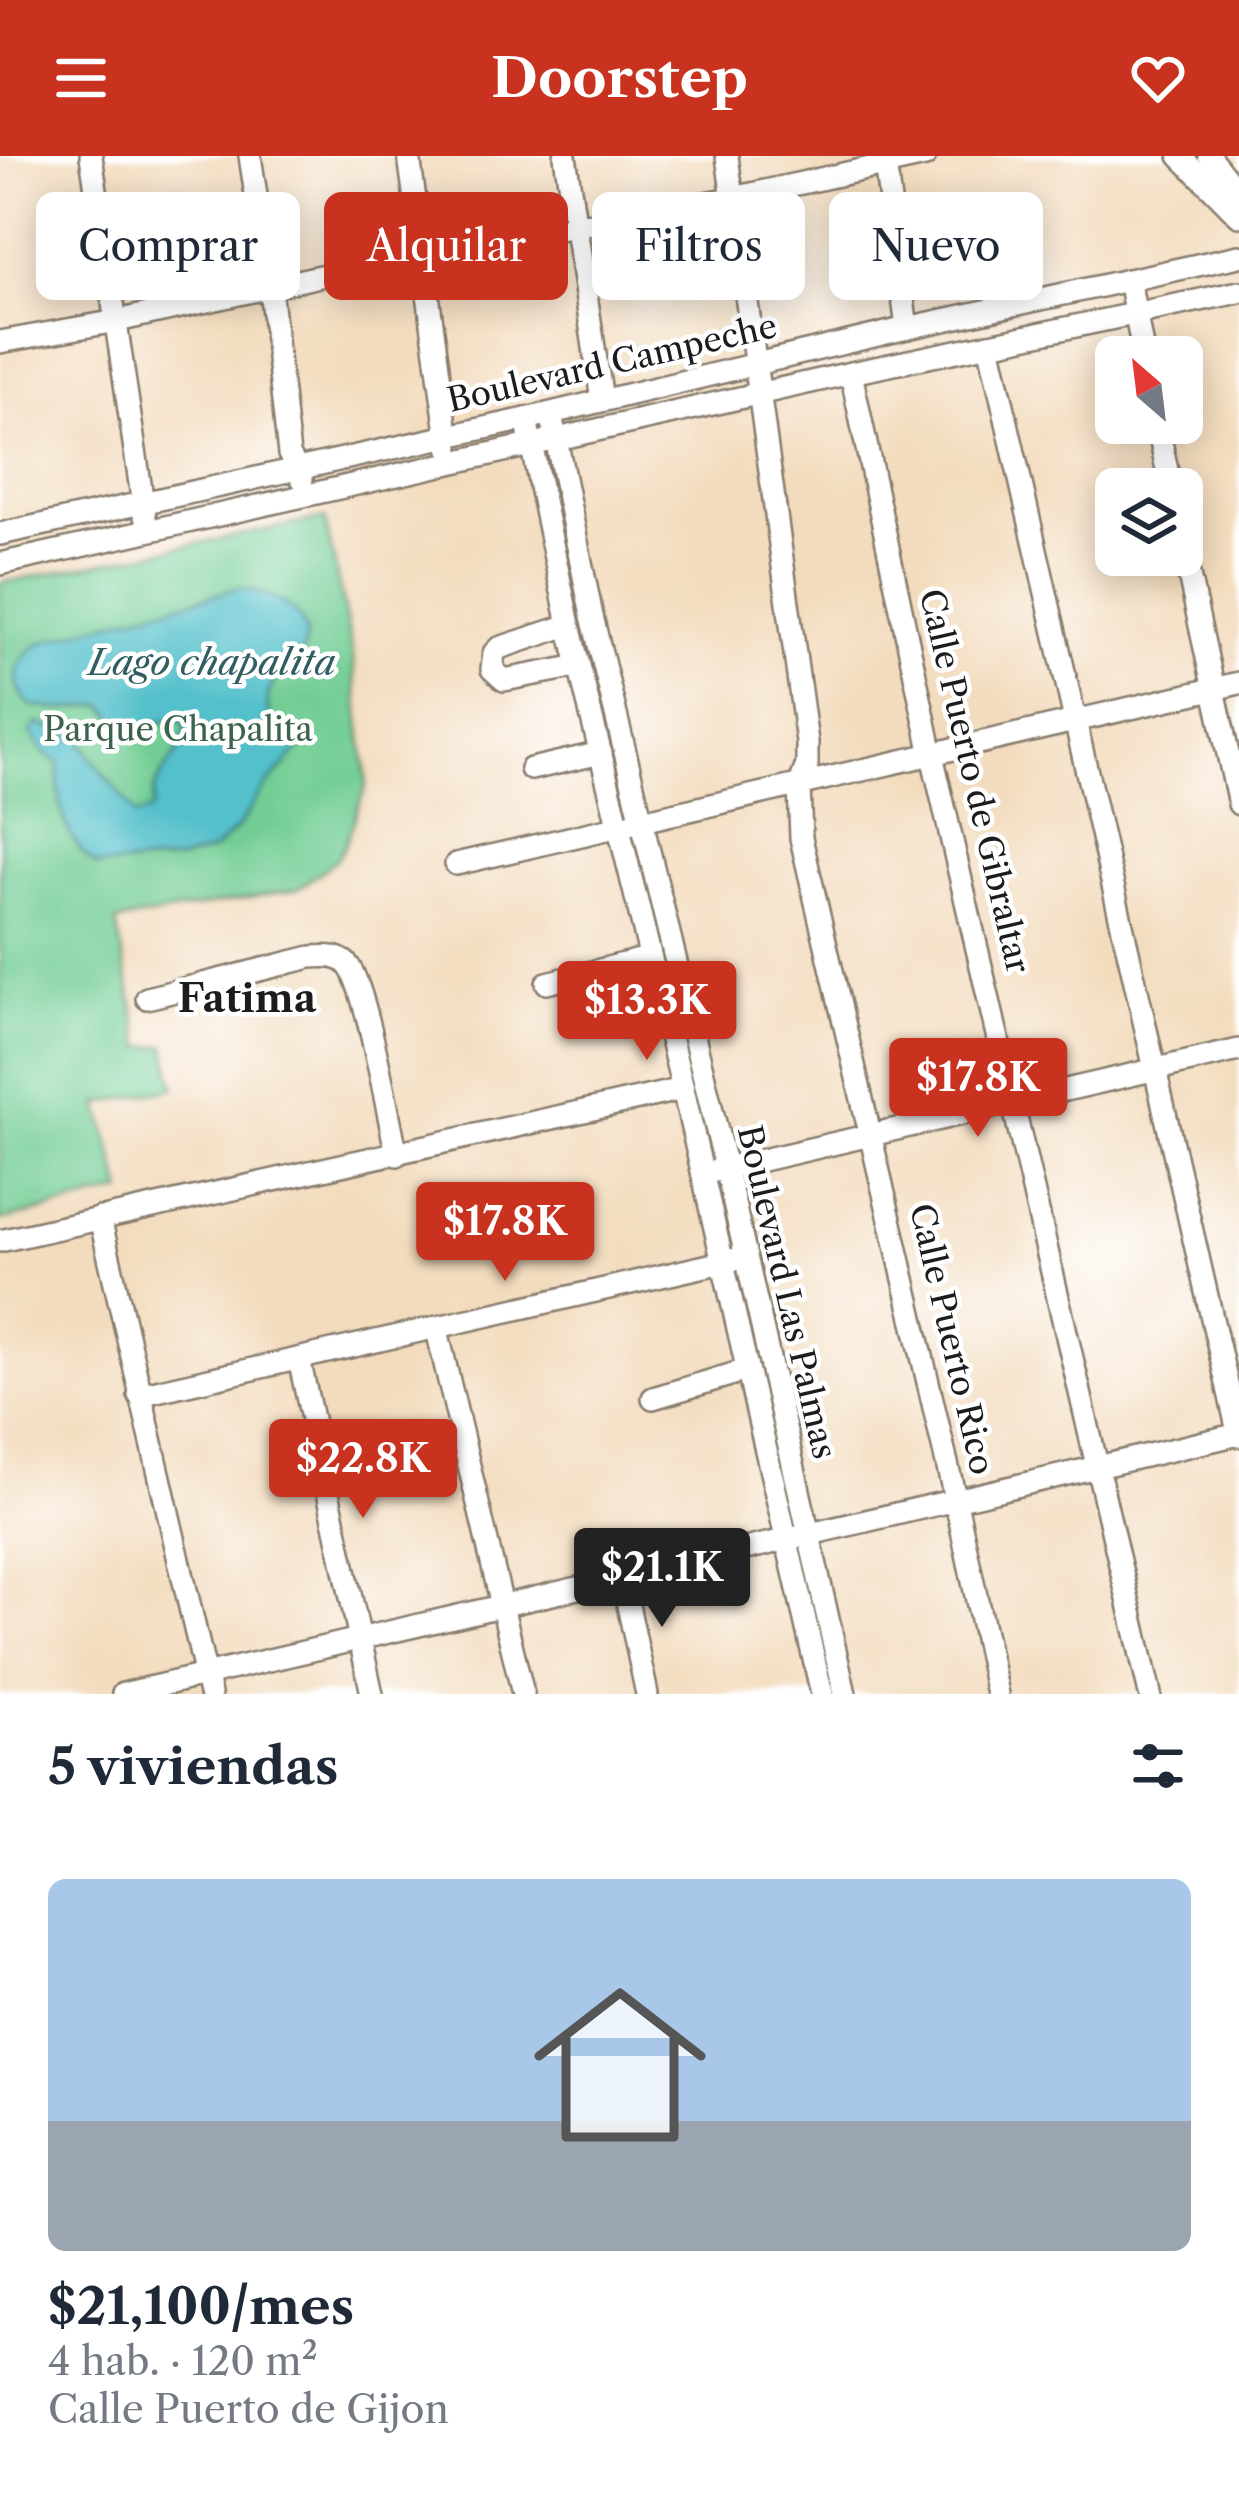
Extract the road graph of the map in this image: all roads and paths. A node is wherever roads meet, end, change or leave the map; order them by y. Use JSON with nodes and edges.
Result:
{"nodes":[{"id":1,"x":91,"y":156,"type":"edge"},
{"id":2,"x":250,"y":156,"type":"edge"},
{"id":3,"x":409,"y":156,"type":"edge"},
{"id":4,"x":565,"y":156,"type":"edge"},
{"id":5,"x":727,"y":156,"type":"edge"},
{"id":6,"x":925,"y":156,"type":"edge"},
{"id":7,"x":1180,"y":156,"type":"edge"},
{"id":8,"x":1209,"y":156,"type":"edge"},
{"id":9,"x":885,"y":160,"type":"edge"},
{"id":10,"x":255,"y":192,"type":"edge"},
{"id":11,"x":414,"y":192,"type":"edge"},
{"id":12,"x":732,"y":192,"type":"edge"},
{"id":13,"x":757,"y":192,"type":"edge"},
{"id":14,"x":1238,"y":212,"type":"edge"},
{"id":15,"x":592,"y":221,"type":"edge"},
{"id":16,"x":575,"y":224,"type":"junction"},
{"id":17,"x":568,"y":225,"type":"edge"},
{"id":18,"x":1235,"y":252,"type":"edge"},
{"id":19,"x":1129,"y":280,"type":"junction"},
{"id":20,"x":1102,"y":285,"type":"junction"},
{"id":21,"x":1239,"y":292,"type":"edge"},
{"id":22,"x":212,"y":300,"type":"edge"},
{"id":23,"x":271,"y":300,"type":"edge"},
{"id":24,"x":429,"y":300,"type":"edge"},
{"id":25,"x":749,"y":300,"type":"edge"},
{"id":26,"x":1136,"y":316,"type":"junction"},
{"id":27,"x":117,"y":321,"type":"junction"},
{"id":28,"x":1111,"y":321,"type":"junction"},
{"id":29,"x":908,"y":328,"type":"junction"},
{"id":30,"x":1140,"y":336,"type":"edge"},
{"id":31,"x":0,"y":343,"type":"edge"},
{"id":32,"x":989,"y":344,"type":"junction"},
{"id":33,"x":758,"y":362,"type":"junction"},
{"id":34,"x":851,"y":373,"type":"junction"},
{"id":35,"x":761,"y":394,"type":"junction"},
{"id":36,"x":602,"y":400,"type":"junction"},
{"id":37,"x":551,"y":414,"type":"junction"},
{"id":38,"x":526,"y":419,"type":"junction"},
{"id":39,"x":447,"y":435,"type":"junction"},
{"id":40,"x":557,"y":440,"type":"junction"},
{"id":41,"x":532,"y":446,"type":"junction"},
{"id":42,"x":452,"y":463,"type":"junction"},
{"id":43,"x":295,"y":470,"type":"junction"},
{"id":44,"x":314,"y":494,"type":"junction"},
{"id":45,"x":142,"y":504,"type":"junction"},
{"id":46,"x":148,"y":530,"type":"junction"},
{"id":47,"x":0,"y":534,"type":"edge"},
{"id":48,"x":0,"y":564,"type":"edge"},
{"id":49,"x":1189,"y":576,"type":"edge"},
{"id":50,"x":569,"y":625,"type":"junction"},
{"id":51,"x":579,"y":666,"type":"junction"},
{"id":52,"x":1239,"y":683,"type":"edge"},
{"id":53,"x":1212,"y":690,"type":"junction"},
{"id":54,"x":1073,"y":720,"type":"junction"},
{"id":55,"x":601,"y":753,"type":"junction"},
{"id":56,"x":932,"y":755,"type":"junction"},
{"id":57,"x":531,"y":769,"type":"dead end"},
{"id":58,"x":799,"y":786,"type":"junction"},
{"id":59,"x":1239,"y":804,"type":"edge"},
{"id":60,"x":630,"y":825,"type":"junction"},
{"id":61,"x":456,"y":864,"type":"dead end"},
{"id":62,"x":648,"y":958,"type":"junction"},
{"id":63,"x":547,"y":982,"type":"dead end"},
{"id":64,"x":147,"y":998,"type":"dead end"},
{"id":65,"x":1239,"y":1050,"type":"edge"},
{"id":66,"x":1153,"y":1070,"type":"junction"},
{"id":67,"x":683,"y":1090,"type":"junction"},
{"id":68,"x":1015,"y":1102,"type":"junction"},
{"id":69,"x":870,"y":1135,"type":"junction"},
{"id":70,"x":397,"y":1155,"type":"junction"},
{"id":71,"x":726,"y":1168,"type":"junction"},
{"id":72,"x":703,"y":1174,"type":"junction"},
{"id":73,"x":100,"y":1218,"type":"junction"},
{"id":74,"x":0,"y":1241,"type":"edge"},
{"id":75,"x":733,"y":1260,"type":"junction"},
{"id":76,"x":437,"y":1330,"type":"junction"},
{"id":77,"x":299,"y":1359,"type":"junction"},
{"id":78,"x":748,"y":1370,"type":"junction"},
{"id":79,"x":139,"y":1394,"type":"junction"},
{"id":80,"x":653,"y":1398,"type":"dead end"},
{"id":81,"x":1239,"y":1435,"type":"edge"},
{"id":82,"x":1100,"y":1468,"type":"junction"},
{"id":83,"x":956,"y":1502,"type":"junction"},
{"id":84,"x":798,"y":1538,"type":"junction"},
{"id":85,"x":622,"y":1577,"type":"junction"},
{"id":86,"x":503,"y":1607,"type":"junction"},
{"id":87,"x":359,"y":1639,"type":"junction"},
{"id":88,"x":207,"y":1684,"type":"edge"},
{"id":89,"x":123,"y":1694,"type":"edge"},
{"id":90,"x":372,"y":1694,"type":"edge"},
{"id":91,"x":523,"y":1694,"type":"edge"},
{"id":92,"x":647,"y":1694,"type":"edge"},
{"id":93,"x":822,"y":1694,"type":"edge"},
{"id":94,"x":845,"y":1694,"type":"edge"},
{"id":95,"x":997,"y":1694,"type":"edge"},
{"id":96,"x":1150,"y":1694,"type":"edge"}],
"edges":[{"from":1,"to":27,"type":"street"},
{"from":2,"to":10,"type":"street"},
{"from":3,"to":11,"type":"street"},
{"from":4,"to":16,"type":"street"},
{"from":5,"to":12,"type":"street","name":"Calle Puerto Rico"},
{"from":6,"to":9,"type":"street"},
{"from":7,"to":14,"type":"street"},
{"from":8,"to":14,"type":"street"},
{"from":9,"to":13,"type":"street"},
{"from":9,"to":29,"type":"street"},
{"from":15,"to":16,"type":"street"},
{"from":16,"to":17,"type":"street"},
{"from":16,"to":36,"type":"street"},
{"from":18,"to":19,"type":"street","name":"Boulevard Campeche"},
{"from":19,"to":20,"type":"street","name":"Boulevard Campeche"},
{"from":19,"to":26,"type":"street"},
{"from":20,"to":28,"type":"street"},
{"from":20,"to":29,"type":"street","name":"Boulevard Campeche"},
{"from":21,"to":26,"type":"street","name":"Boulevard Campeche"},
{"from":22,"to":27,"type":"street"},
{"from":23,"to":43,"type":"street"},
{"from":24,"to":39,"type":"street"},
{"from":25,"to":33,"type":"street","name":"Calle Puerto Rico"},
{"from":26,"to":28,"type":"street","name":"Boulevard Campeche"},
{"from":26,"to":30,"type":"street"},
{"from":27,"to":31,"type":"street"},
{"from":27,"to":45,"type":"street"},
{"from":28,"to":32,"type":"street","name":"Boulevard Campeche"},
{"from":29,"to":33,"type":"street","name":"Boulevard Campeche"},
{"from":32,"to":34,"type":"street","name":"Boulevard Campeche"},
{"from":32,"to":54,"type":"street"},
{"from":33,"to":35,"type":"street","name":"Calle Puerto Rico"},
{"from":33,"to":36,"type":"street","name":"Boulevard Campeche"},
{"from":34,"to":35,"type":"street","name":"Boulevard Campeche"},
{"from":34,"to":56,"type":"street","name":"Calle Puerto de Gibraltar"},
{"from":35,"to":40,"type":"street","name":"Boulevard Campeche"},
{"from":35,"to":58,"type":"street","name":"Calle Puerto Rico"},
{"from":36,"to":37,"type":"street","name":"Boulevard Campeche"},
{"from":37,"to":38,"type":"street","name":"Boulevard Campeche"},
{"from":37,"to":40,"type":"street","name":"Boulevard Las Palmas"},
{"from":38,"to":39,"type":"street","name":"Boulevard Campeche"},
{"from":38,"to":41,"type":"street","name":"Boulevard Las Palmas"},
{"from":39,"to":42,"type":"street"},
{"from":39,"to":43,"type":"street","name":"Boulevard Campeche"},
{"from":40,"to":41,"type":"street","name":"Boulevard Campeche"},
{"from":40,"to":60,"type":"street","name":"Boulevard Las Palmas"},
{"from":41,"to":42,"type":"street","name":"Boulevard Campeche"},
{"from":41,"to":50,"type":"street","name":"Boulevard Las Palmas"},
{"from":42,"to":44,"type":"street","name":"Boulevard Campeche"},
{"from":43,"to":44,"type":"street"},
{"from":43,"to":45,"type":"street","name":"Boulevard Campeche"},
{"from":44,"to":46,"type":"street","name":"Boulevard Campeche"},
{"from":45,"to":46,"type":"street"},
{"from":45,"to":47,"type":"street","name":"Boulevard Campeche"},
{"from":46,"to":48,"type":"street","name":"Boulevard Campeche"},
{"from":49,"to":53,"type":"street"},
{"from":50,"to":51,"type":"street","name":"Boulevard Las Palmas"},
{"from":50,"to":51,"type":"street"},
{"from":51,"to":55,"type":"street","name":"Boulevard Las Palmas"},
{"from":52,"to":53,"type":"street"},
{"from":53,"to":54,"type":"street"},
{"from":53,"to":59,"type":"street"},
{"from":54,"to":56,"type":"street"},
{"from":54,"to":66,"type":"street"},
{"from":55,"to":57,"type":"street"},
{"from":55,"to":60,"type":"street","name":"Boulevard Las Palmas"},
{"from":56,"to":58,"type":"street"},
{"from":56,"to":68,"type":"street","name":"Calle Puerto de Gibraltar"},
{"from":58,"to":60,"type":"street"},
{"from":58,"to":69,"type":"street","name":"Calle Puerto Rico"},
{"from":60,"to":61,"type":"street"},
{"from":60,"to":62,"type":"street","name":"Boulevard Las Palmas"},
{"from":60,"to":71,"type":"street","name":"Boulevard Las Palmas"},
{"from":62,"to":63,"type":"street"},
{"from":62,"to":67,"type":"street","name":"Boulevard Las Palmas"},
{"from":64,"to":70,"type":"street"},
{"from":65,"to":66,"type":"street"},
{"from":66,"to":68,"type":"street"},
{"from":66,"to":81,"type":"street"},
{"from":67,"to":70,"type":"street"},
{"from":67,"to":72,"type":"street","name":"Boulevard Las Palmas"},
{"from":68,"to":69,"type":"street"},
{"from":68,"to":82,"type":"street","name":"Calle Puerto de Gibraltar"},
{"from":69,"to":71,"type":"street"},
{"from":69,"to":83,"type":"street","name":"Calle Puerto Rico"},
{"from":70,"to":73,"type":"street"},
{"from":71,"to":72,"type":"street"},
{"from":71,"to":75,"type":"street","name":"Boulevard Las Palmas"},
{"from":72,"to":75,"type":"street","name":"Boulevard Las Palmas"},
{"from":73,"to":74,"type":"street"},
{"from":73,"to":79,"type":"street"},
{"from":75,"to":76,"type":"street"},
{"from":75,"to":78,"type":"street","name":"Boulevard Las Palmas"},
{"from":75,"to":84,"type":"street","name":"Boulevard Las Palmas"},
{"from":76,"to":77,"type":"street"},
{"from":76,"to":86,"type":"street"},
{"from":77,"to":79,"type":"street"},
{"from":77,"to":87,"type":"street"},
{"from":78,"to":80,"type":"street"},
{"from":78,"to":84,"type":"street","name":"Boulevard Las Palmas"},
{"from":79,"to":88,"type":"street"},
{"from":81,"to":82,"type":"street"},
{"from":82,"to":83,"type":"street"},
{"from":82,"to":96,"type":"street","name":"Calle Puerto de Gibraltar"},
{"from":83,"to":84,"type":"street"},
{"from":83,"to":95,"type":"street","name":"Calle Puerto Rico"},
{"from":84,"to":85,"type":"street"},
{"from":84,"to":93,"type":"street","name":"Boulevard Las Palmas"},
{"from":84,"to":94,"type":"street","name":"Boulevard Las Palmas"},
{"from":85,"to":86,"type":"street"},
{"from":85,"to":92,"type":"street"},
{"from":86,"to":87,"type":"street"},
{"from":86,"to":91,"type":"street"},
{"from":87,"to":88,"type":"street"},
{"from":87,"to":90,"type":"street"},
{"from":88,"to":89,"type":"street"}]}
